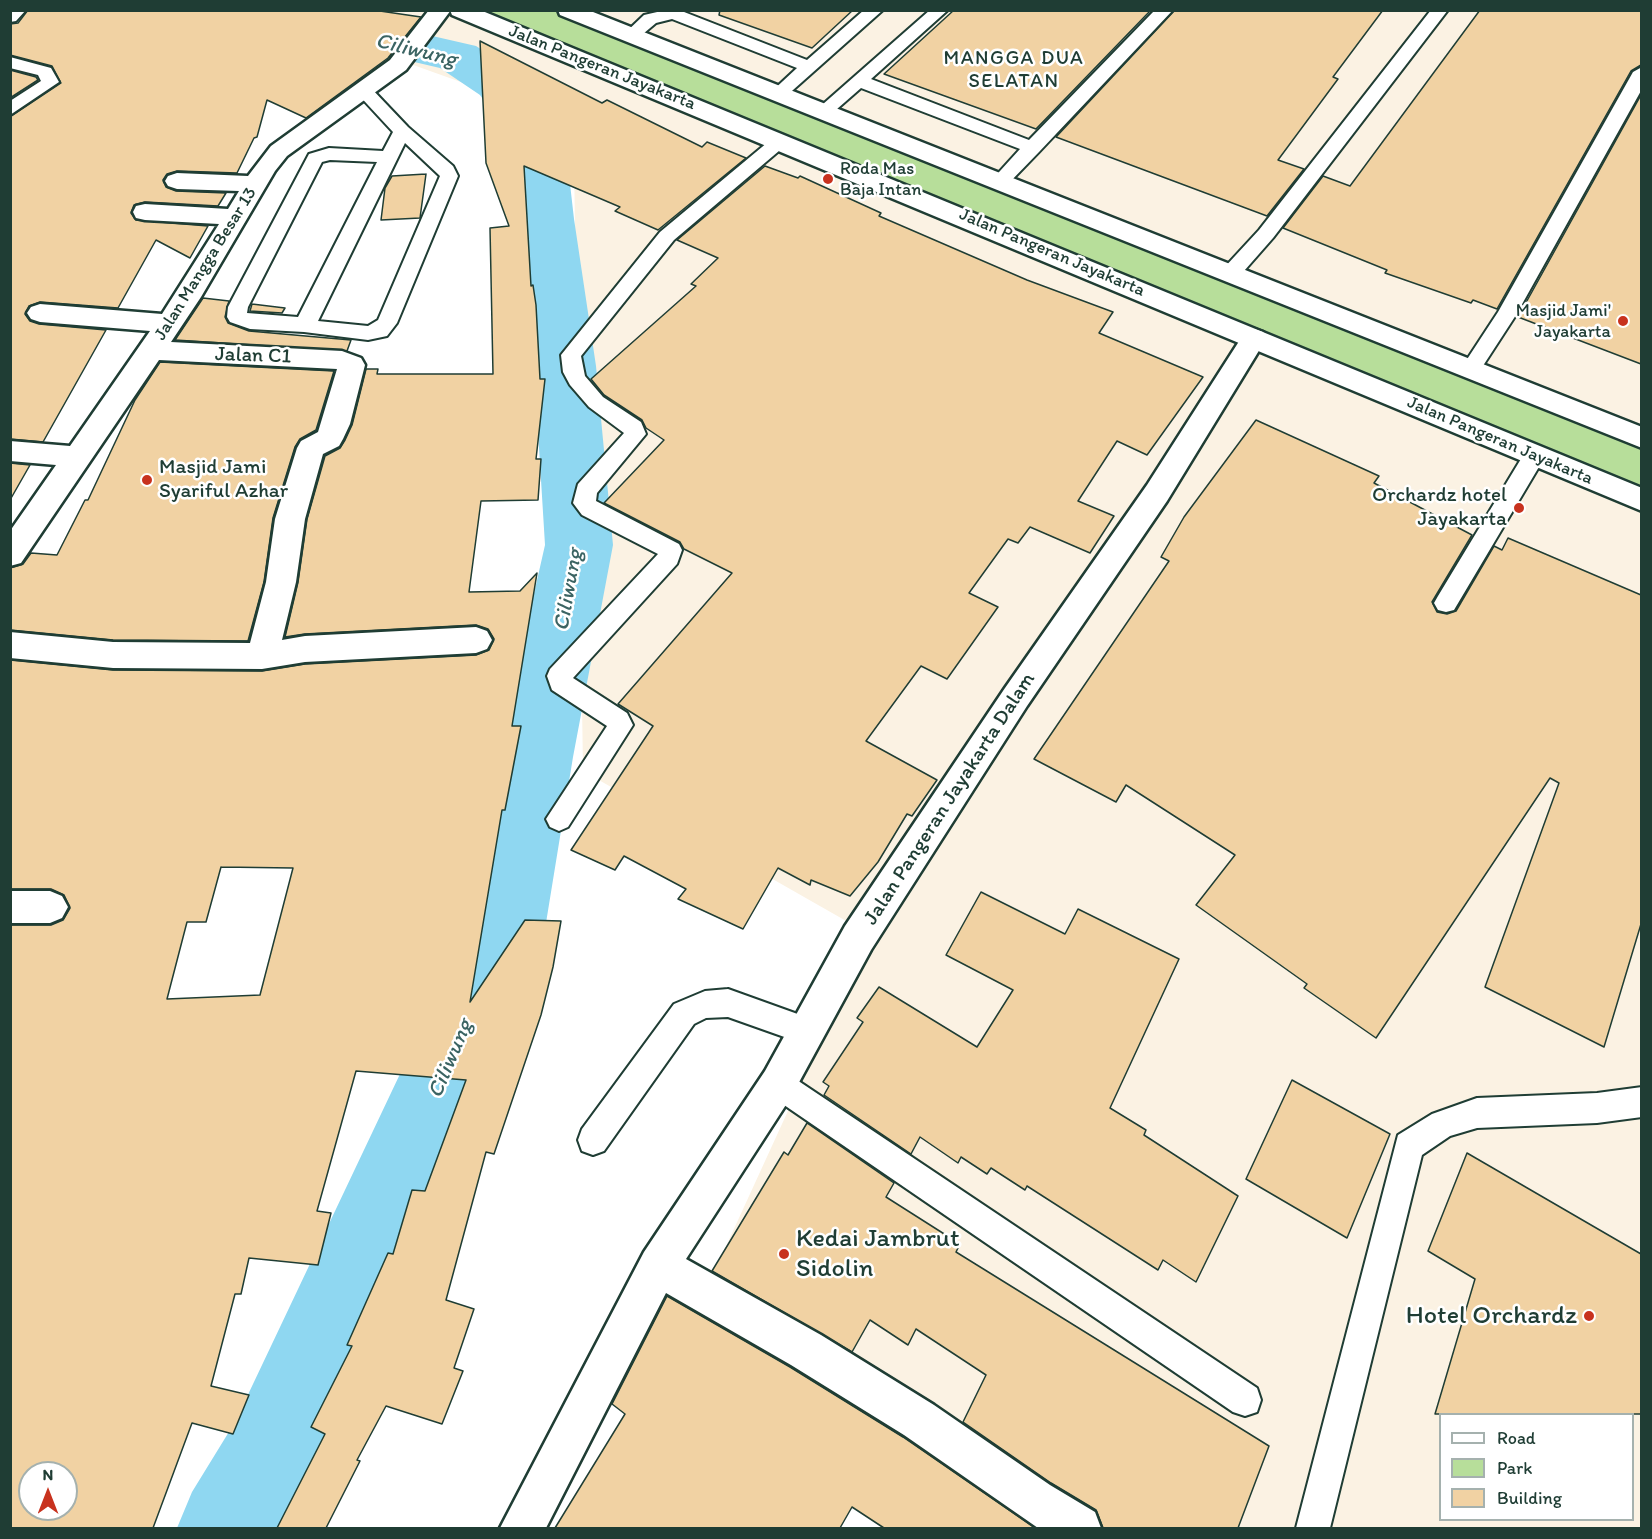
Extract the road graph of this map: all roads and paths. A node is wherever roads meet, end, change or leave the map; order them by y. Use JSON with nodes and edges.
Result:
{"nodes":[{"id":1,"x":18,"y":10,"type":"edge"},
{"id":2,"x":441,"y":10,"type":"edge"},
{"id":3,"x":460,"y":10,"type":"edge"},
{"id":4,"x":568,"y":10,"type":"edge"},
{"id":5,"x":875,"y":10,"type":"edge"},
{"id":6,"x":940,"y":10,"type":"edge"},
{"id":7,"x":1165,"y":10,"type":"edge"},
{"id":8,"x":1440,"y":10,"type":"edge"},
{"id":9,"x":10,"y":17,"type":"edge"},
{"id":10,"x":631,"y":35,"type":"junction"},
{"id":11,"x":10,"y":62,"type":"edge"},
{"id":12,"x":810,"y":67,"type":"junction"},
{"id":13,"x":1641,"y":72,"type":"edge"},
{"id":14,"x":859,"y":81,"type":"junction"},
{"id":15,"x":364,"y":91,"type":"junction"},
{"id":16,"x":778,"y":94,"type":"junction"},
{"id":17,"x":10,"y":110,"type":"edge"},
{"id":18,"x":823,"y":112,"type":"junction"},
{"id":19,"x":402,"y":131,"type":"junction"},
{"id":20,"x":780,"y":141,"type":"junction"},
{"id":21,"x":1033,"y":148,"type":"junction"},
{"id":22,"x":389,"y":157,"type":"junction"},
{"id":23,"x":177,"y":181,"type":"dead end"},
{"id":24,"x":999,"y":182,"type":"junction"},
{"id":25,"x":255,"y":184,"type":"junction"},
{"id":26,"x":145,"y":212,"type":"dead end"},
{"id":27,"x":236,"y":217,"type":"junction"},
{"id":28,"x":1230,"y":274,"type":"junction"},
{"id":29,"x":40,"y":314,"type":"dead end"},
{"id":30,"x":170,"y":324,"type":"junction"},
{"id":31,"x":308,"y":325,"type":"junction"},
{"id":32,"x":1254,"y":338,"type":"junction"},
{"id":33,"x":152,"y":350,"type":"junction"},
{"id":34,"x":1470,"y":370,"type":"junction"},
{"id":35,"x":1641,"y":438,"type":"edge"},
{"id":36,"x":10,"y":451,"type":"edge"},
{"id":37,"x":1535,"y":455,"type":"junction"},
{"id":38,"x":79,"y":457,"type":"junction"},
{"id":39,"x":1641,"y":500,"type":"edge"},
{"id":40,"x":10,"y":555,"type":"edge"},
{"id":41,"x":1446,"y":603,"type":"dead end"},
{"id":42,"x":476,"y":640,"type":"dead end"},
{"id":43,"x":10,"y":645,"type":"edge"},
{"id":44,"x":262,"y":656,"type":"junction"},
{"id":45,"x":559,"y":819,"type":"dead end"},
{"id":46,"x":10,"y":907,"type":"edge"},
{"id":47,"x":50,"y":907,"type":"dead end"},
{"id":48,"x":807,"y":1031,"type":"junction"},
{"id":49,"x":778,"y":1084,"type":"junction"},
{"id":50,"x":1641,"y":1102,"type":"edge"},
{"id":51,"x":593,"y":1140,"type":"dead end"},
{"id":52,"x":658,"y":1266,"type":"junction"},
{"id":53,"x":1245,"y":1400,"type":"dead end"},
{"id":54,"x":522,"y":1528,"type":"edge"},
{"id":55,"x":1079,"y":1528,"type":"edge"},
{"id":56,"x":1313,"y":1528,"type":"edge"}],
"edges":[{"from":1,"to":9,"type":"lane"},
{"from":2,"to":15,"type":"street","name":"Jalan Mangga Besar 13"},
{"from":3,"to":20,"type":"street","name":"Jalan Pangeran Jayakarta"},
{"from":4,"to":10,"type":"street","name":"Jalan Pangeran Jayakarta"},
{"from":5,"to":12,"type":"lane"},
{"from":6,"to":14,"type":"lane"},
{"from":7,"to":21,"type":"lane"},
{"from":8,"to":28,"type":"lane"},
{"from":10,"to":12,"type":"lane"},
{"from":10,"to":16,"type":"street","name":"Jalan Pangeran Jayakarta"},
{"from":11,"to":17,"type":"lane"},
{"from":12,"to":16,"type":"lane"},
{"from":13,"to":34,"type":"lane"},
{"from":14,"to":18,"type":"lane"},
{"from":14,"to":21,"type":"lane"},
{"from":15,"to":19,"type":"lane"},
{"from":15,"to":25,"type":"street","name":"Jalan Mangga Besar 13"},
{"from":16,"to":18,"type":"street","name":"Jalan Pangeran Jayakarta"},
{"from":18,"to":24,"type":"street","name":"Jalan Pangeran Jayakarta"},
{"from":19,"to":22,"type":"lane"},
{"from":19,"to":31,"type":"lane"},
{"from":20,"to":32,"type":"street","name":"Jalan Pangeran Jayakarta"},
{"from":20,"to":45,"type":"lane"},
{"from":21,"to":24,"type":"lane"},
{"from":22,"to":31,"type":"lane"},
{"from":22,"to":31,"type":"lane"},
{"from":23,"to":25,"type":"street"},
{"from":24,"to":28,"type":"street","name":"Jalan Pangeran Jayakarta"},
{"from":25,"to":27,"type":"street","name":"Jalan Mangga Besar 13"},
{"from":26,"to":27,"type":"street"},
{"from":27,"to":30,"type":"street","name":"Jalan Mangga Besar 13"},
{"from":28,"to":34,"type":"street","name":"Jalan Pangeran Jayakarta"},
{"from":29,"to":30,"type":"street"},
{"from":30,"to":33,"type":"street","name":"Jalan Mangga Besar 13"},
{"from":32,"to":37,"type":"street","name":"Jalan Pangeran Jayakarta"},
{"from":32,"to":48,"type":"street","name":"Jalan Pangeran Jayakarta Dalam"},
{"from":33,"to":38,"type":"street","name":"Jalan Mangga Besar 13"},
{"from":33,"to":44,"type":"street","name":"Jalan C1"},
{"from":34,"to":35,"type":"street","name":"Jalan Pangeran Jayakarta"},
{"from":36,"to":38,"type":"street"},
{"from":37,"to":39,"type":"street","name":"Jalan Pangeran Jayakarta"},
{"from":37,"to":41,"type":"lane"},
{"from":38,"to":40,"type":"street","name":"Jalan Mangga Besar 13"},
{"from":42,"to":44,"type":"street"},
{"from":43,"to":44,"type":"street"},
{"from":46,"to":47,"type":"street"},
{"from":48,"to":49,"type":"street","name":"Jalan Pangeran Jayakarta Dalam"},
{"from":48,"to":51,"type":"lane"},
{"from":49,"to":52,"type":"street","name":"Jalan Pangeran Jayakarta Dalam"},
{"from":49,"to":53,"type":"lane"},
{"from":50,"to":56,"type":"lane"},
{"from":52,"to":54,"type":"street","name":"Jalan Pangeran Jayakarta Dalam"},
{"from":52,"to":55,"type":"street"}]}
